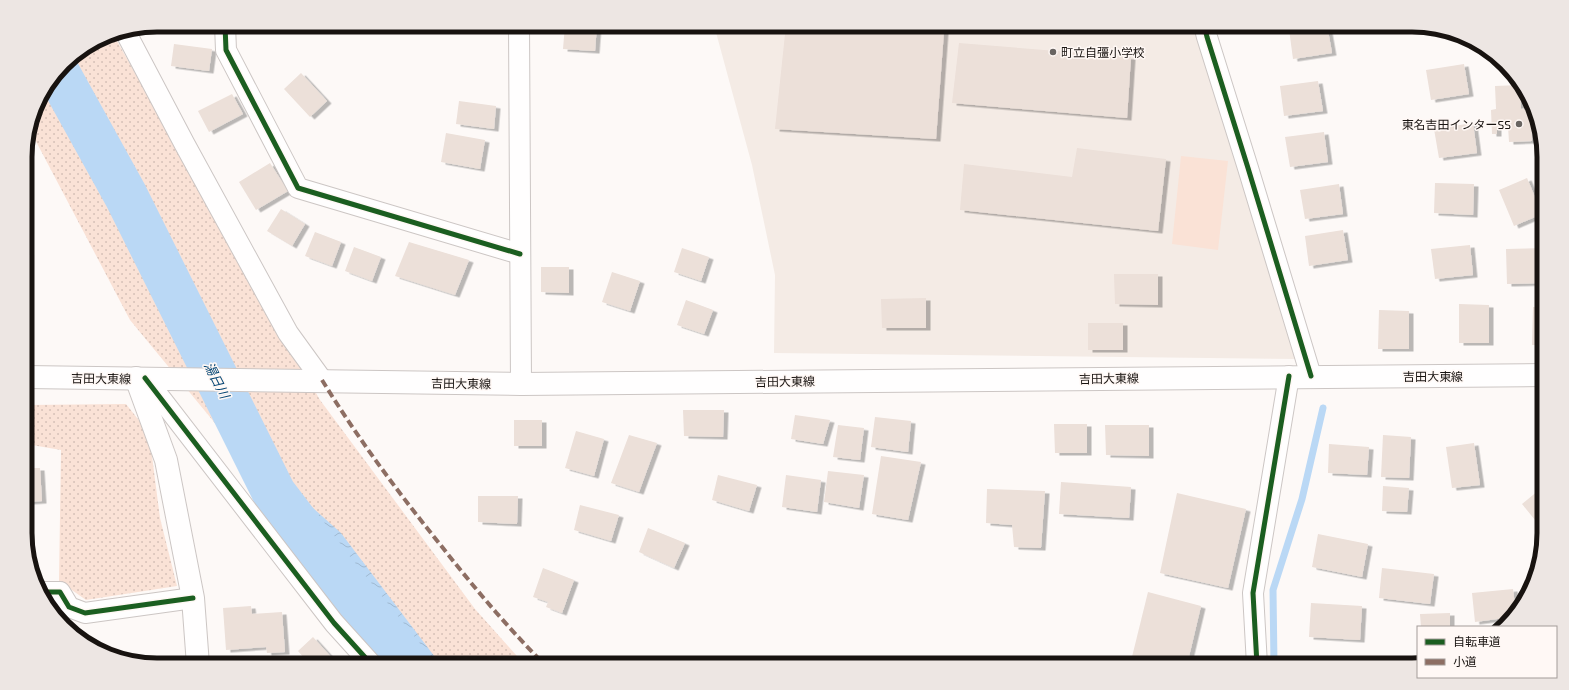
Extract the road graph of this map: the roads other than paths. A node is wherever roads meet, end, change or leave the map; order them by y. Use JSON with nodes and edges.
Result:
{"nodes":[{"id":1,"x":225,"y":32,"type":"edge"},
{"id":2,"x":519,"y":32,"type":"edge"},
{"id":3,"x":1206,"y":32,"type":"edge"},
{"id":4,"x":127,"y":36,"type":"edge"},
{"id":5,"x":520,"y":254,"type":"junction"},
{"id":6,"x":1537,"y":375,"type":"edge"},
{"id":7,"x":1290,"y":376,"type":"junction"},
{"id":8,"x":1311,"y":376,"type":"junction"},
{"id":9,"x":32,"y":377,"type":"edge"},
{"id":10,"x":146,"y":378,"type":"junction"},
{"id":11,"x":316,"y":380,"type":"junction"},
{"id":12,"x":521,"y":384,"type":"junction"},
{"id":13,"x":48,"y":592,"type":"edge"},
{"id":14,"x":193,"y":598,"type":"junction"},
{"id":15,"x":68,"y":616,"type":"edge"},
{"id":16,"x":197,"y":658,"type":"edge"},
{"id":17,"x":366,"y":658,"type":"edge"},
{"id":18,"x":1257,"y":658,"type":"edge"}],
"edges":[{"from":1,"to":5,"type":"street"},
{"from":2,"to":5,"type":"street"},
{"from":3,"to":8,"type":"street"},
{"from":4,"to":11,"type":"street"},
{"from":5,"to":12,"type":"street"},
{"from":6,"to":8,"type":"main road","name":"吉田大東線"},
{"from":7,"to":8,"type":"main road","name":"吉田大東線"},
{"from":7,"to":12,"type":"main road","name":"吉田大東線"},
{"from":7,"to":18,"type":"street"},
{"from":9,"to":10,"type":"main road","name":"吉田大東線"},
{"from":10,"to":11,"type":"main road","name":"吉田大東線"},
{"from":10,"to":14,"type":"main road"},
{"from":10,"to":17,"type":"street"},
{"from":11,"to":12,"type":"main road","name":"吉田大東線"},
{"from":13,"to":15,"type":"street"},
{"from":14,"to":15,"type":"street"},
{"from":14,"to":16,"type":"main road"}]}
